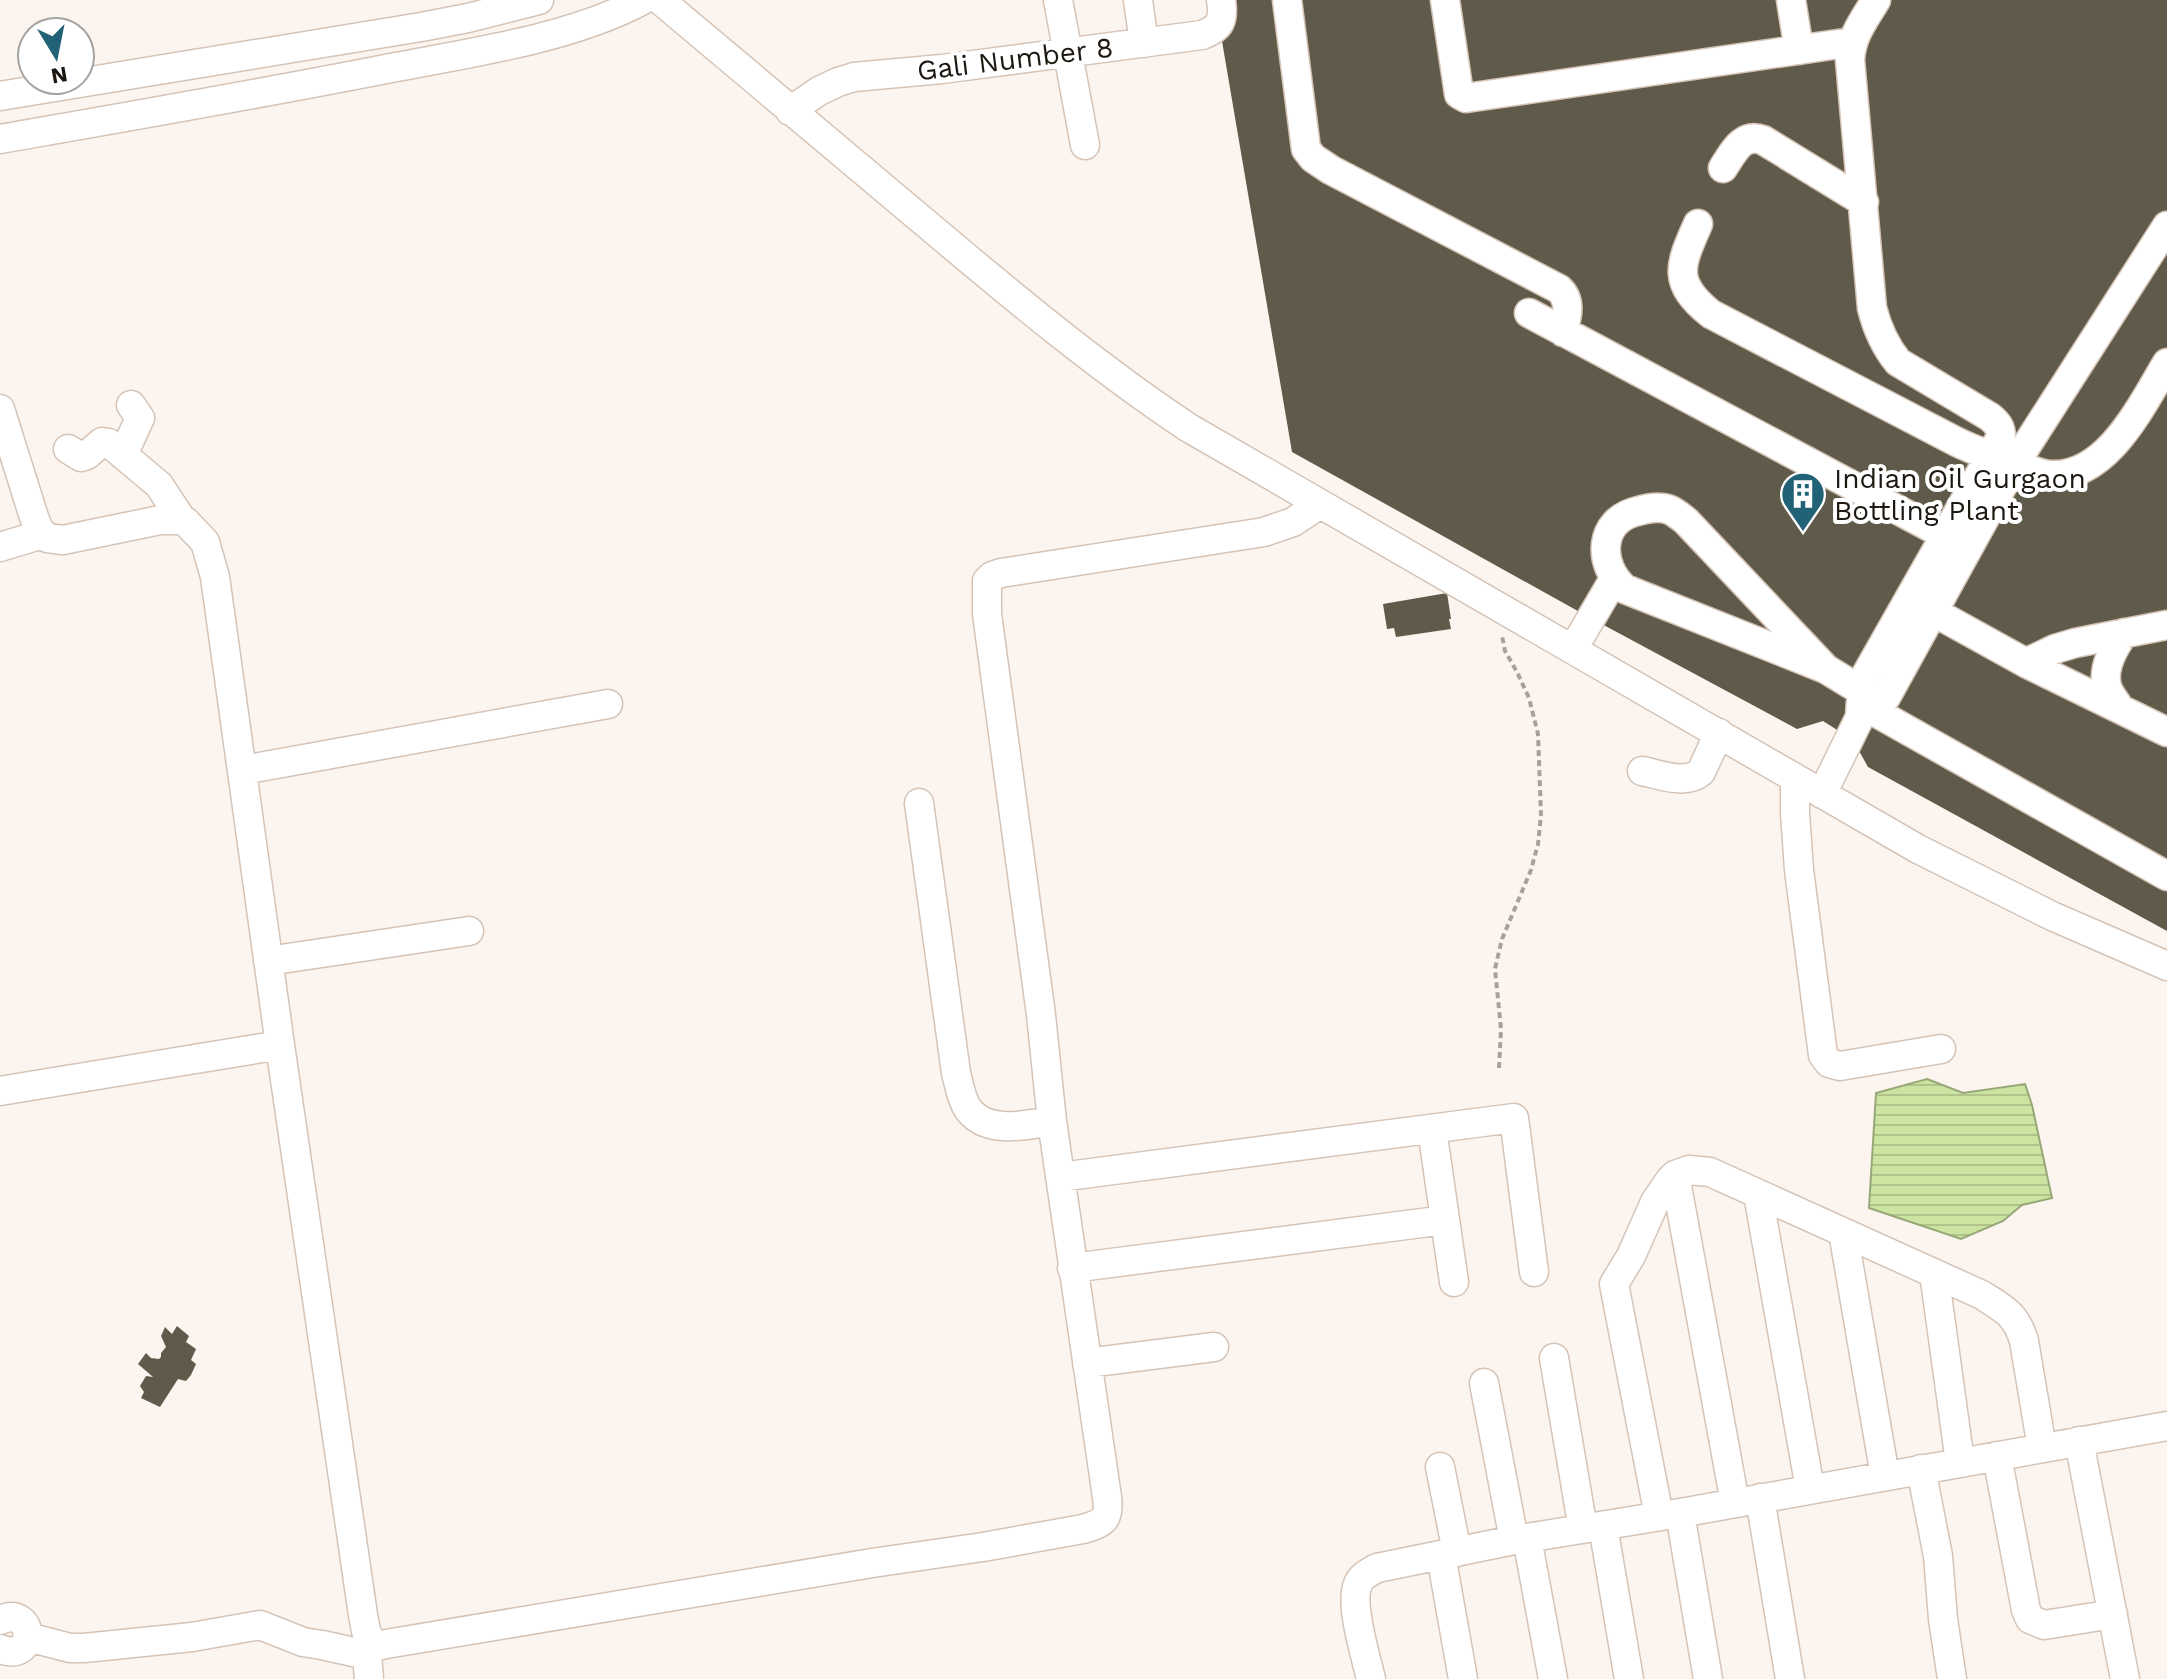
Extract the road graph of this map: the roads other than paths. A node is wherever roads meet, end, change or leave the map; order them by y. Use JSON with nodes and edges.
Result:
{"nodes":[{"id":1,"x":539,"y":0,"type":"edge"},
{"id":2,"x":643,"y":0,"type":"edge"},
{"id":3,"x":660,"y":0,"type":"edge"},
{"id":4,"x":1058,"y":0,"type":"edge"},
{"id":5,"x":1138,"y":0,"type":"edge"},
{"id":6,"x":1221,"y":0,"type":"edge"},
{"id":7,"x":1287,"y":0,"type":"edge"},
{"id":8,"x":1445,"y":0,"type":"edge"},
{"id":9,"x":1791,"y":0,"type":"edge"},
{"id":10,"x":1876,"y":0,"type":"edge"},
{"id":11,"x":1852,"y":42,"type":"junction"},
{"id":12,"x":1144,"y":43,"type":"junction"},
{"id":13,"x":1799,"y":50,"type":"junction"},
{"id":14,"x":1068,"y":53,"type":"junction"},
{"id":15,"x":0,"y":96,"type":"edge"},
{"id":16,"x":790,"y":111,"type":"junction"},
{"id":17,"x":0,"y":139,"type":"edge"},
{"id":18,"x":1085,"y":145,"type":"dead end"},
{"id":19,"x":1723,"y":168,"type":"dead end"},
{"id":20,"x":1864,"y":202,"type":"junction"},
{"id":21,"x":1698,"y":224,"type":"dead end"},
{"id":22,"x":2167,"y":226,"type":"edge"},
{"id":23,"x":1529,"y":313,"type":"dead end"},
{"id":24,"x":1563,"y":332,"type":"junction"},
{"id":25,"x":2167,"y":363,"type":"edge"},
{"id":26,"x":131,"y":405,"type":"dead end"},
{"id":27,"x":0,"y":409,"type":"edge"},
{"id":28,"x":68,"y":449,"type":"dead end"},
{"id":29,"x":123,"y":455,"type":"junction"},
{"id":30,"x":2002,"y":461,"type":"junction"},
{"id":31,"x":1320,"y":504,"type":"junction"},
{"id":32,"x":182,"y":520,"type":"junction"},
{"id":33,"x":43,"y":534,"type":"junction"},
{"id":34,"x":1945,"y":535,"type":"junction"},
{"id":35,"x":0,"y":547,"type":"edge"},
{"id":36,"x":1614,"y":579,"type":"junction"},
{"id":37,"x":1932,"y":611,"type":"junction"},
{"id":38,"x":2167,"y":625,"type":"edge"},
{"id":39,"x":2124,"y":633,"type":"junction"},
{"id":40,"x":1573,"y":649,"type":"junction"},
{"id":41,"x":2026,"y":663,"type":"junction"},
{"id":42,"x":1826,"y":669,"type":"junction"},
{"id":43,"x":608,"y":704,"type":"dead end"},
{"id":44,"x":1864,"y":706,"type":"junction"},
{"id":45,"x":2120,"y":709,"type":"junction"},
{"id":46,"x":2167,"y":732,"type":"edge"},
{"id":47,"x":1719,"y":733,"type":"junction"},
{"id":48,"x":243,"y":770,"type":"junction"},
{"id":49,"x":1642,"y":771,"type":"dead end"},
{"id":50,"x":1795,"y":778,"type":"junction"},
{"id":51,"x":1822,"y":794,"type":"junction"},
{"id":52,"x":919,"y":803,"type":"dead end"},
{"id":53,"x":2167,"y":876,"type":"edge"},
{"id":54,"x":469,"y":931,"type":"dead end"},
{"id":55,"x":268,"y":961,"type":"junction"},
{"id":56,"x":2167,"y":966,"type":"edge"},
{"id":57,"x":280,"y":1045,"type":"junction"},
{"id":58,"x":1941,"y":1049,"type":"dead end"},
{"id":59,"x":0,"y":1091,"type":"edge"},
{"id":60,"x":1052,"y":1121,"type":"junction"},
{"id":61,"x":1432,"y":1129,"type":"junction"},
{"id":62,"x":1675,"y":1175,"type":"junction"},
{"id":63,"x":1060,"y":1177,"type":"junction"},
{"id":64,"x":1758,"y":1194,"type":"junction"},
{"id":65,"x":1445,"y":1220,"type":"junction"},
{"id":66,"x":1843,"y":1232,"type":"junction"},
{"id":67,"x":1072,"y":1268,"type":"junction"},
{"id":68,"x":1534,"y":1272,"type":"dead end"},
{"id":69,"x":1934,"y":1273,"type":"junction"},
{"id":70,"x":1454,"y":1282,"type":"dead end"},
{"id":71,"x":1214,"y":1347,"type":"dead end"},
{"id":72,"x":1554,"y":1358,"type":"dead end"},
{"id":73,"x":1087,"y":1363,"type":"junction"},
{"id":74,"x":1484,"y":1383,"type":"dead end"},
{"id":75,"x":2167,"y":1426,"type":"edge"},
{"id":76,"x":2079,"y":1441,"type":"junction"},
{"id":77,"x":2042,"y":1448,"type":"junction"},
{"id":78,"x":1997,"y":1456,"type":"junction"},
{"id":79,"x":1960,"y":1462,"type":"junction"},
{"id":80,"x":1440,"y":1467,"type":"dead end"},
{"id":81,"x":1921,"y":1469,"type":"junction"},
{"id":82,"x":1885,"y":1476,"type":"junction"},
{"id":83,"x":1810,"y":1489,"type":"junction"},
{"id":84,"x":1748,"y":1500,"type":"junction"},
{"id":85,"x":1670,"y":1515,"type":"junction"},
{"id":86,"x":1593,"y":1527,"type":"junction"},
{"id":87,"x":1521,"y":1539,"type":"junction"},
{"id":88,"x":1449,"y":1553,"type":"junction"},
{"id":89,"x":2113,"y":1614,"type":"junction"},
{"id":90,"x":0,"y":1620,"type":"edge"},
{"id":91,"x":28,"y":1637,"type":"junction"},
{"id":92,"x":0,"y":1649,"type":"edge"},
{"id":93,"x":370,"y":1661,"type":"edge"},
{"id":94,"x":1371,"y":1679,"type":"edge"},
{"id":95,"x":1463,"y":1679,"type":"edge"},
{"id":96,"x":1553,"y":1679,"type":"edge"},
{"id":97,"x":1629,"y":1679,"type":"edge"},
{"id":98,"x":1708,"y":1679,"type":"edge"},
{"id":99,"x":1790,"y":1679,"type":"edge"},
{"id":100,"x":1952,"y":1679,"type":"edge"},
{"id":101,"x":2125,"y":1679,"type":"edge"}],
"edges":[{"from":1,"to":15,"type":"street"},
{"from":2,"to":17,"type":"street"},
{"from":3,"to":16,"type":"street"},
{"from":4,"to":14,"type":"street"},
{"from":5,"to":12,"type":"street"},
{"from":6,"to":12,"type":"street","name":"Gali Number 8"},
{"from":7,"to":24,"type":"street"},
{"from":8,"to":13,"type":"street"},
{"from":9,"to":13,"type":"street"},
{"from":10,"to":11,"type":"street"},
{"from":11,"to":13,"type":"street"},
{"from":11,"to":20,"type":"street"},
{"from":12,"to":14,"type":"street","name":"Gali Number 8"},
{"from":14,"to":16,"type":"street","name":"Gali Number 8"},
{"from":14,"to":18,"type":"street"},
{"from":16,"to":31,"type":"street"},
{"from":19,"to":20,"type":"street"},
{"from":20,"to":30,"type":"street"},
{"from":21,"to":30,"type":"street"},
{"from":22,"to":30,"type":"street"},
{"from":23,"to":24,"type":"street"},
{"from":24,"to":34,"type":"street"},
{"from":25,"to":30,"type":"street"},
{"from":26,"to":29,"type":"street"},
{"from":27,"to":33,"type":"street"},
{"from":28,"to":29,"type":"street"},
{"from":29,"to":32,"type":"street"},
{"from":30,"to":34,"type":"street"},
{"from":30,"to":37,"type":"street"},
{"from":31,"to":40,"type":"street"},
{"from":31,"to":60,"type":"street"},
{"from":32,"to":33,"type":"street"},
{"from":32,"to":48,"type":"street"},
{"from":33,"to":35,"type":"street"},
{"from":34,"to":44,"type":"street"},
{"from":36,"to":40,"type":"street"},
{"from":36,"to":42,"type":"street"},
{"from":36,"to":42,"type":"street"},
{"from":37,"to":41,"type":"street"},
{"from":37,"to":44,"type":"street"},
{"from":38,"to":39,"type":"street"},
{"from":39,"to":41,"type":"street"},
{"from":39,"to":45,"type":"street"},
{"from":40,"to":47,"type":"street"},
{"from":41,"to":45,"type":"street"},
{"from":42,"to":44,"type":"street"},
{"from":43,"to":48,"type":"street"},
{"from":44,"to":51,"type":"street"},
{"from":44,"to":53,"type":"street"},
{"from":45,"to":46,"type":"street"},
{"from":47,"to":49,"type":"street"},
{"from":47,"to":50,"type":"street"},
{"from":48,"to":55,"type":"street"},
{"from":50,"to":51,"type":"street"},
{"from":50,"to":58,"type":"street"},
{"from":51,"to":56,"type":"street"},
{"from":52,"to":60,"type":"street"},
{"from":54,"to":55,"type":"street"},
{"from":55,"to":57,"type":"street"},
{"from":57,"to":59,"type":"street"},
{"from":57,"to":93,"type":"street"},
{"from":60,"to":63,"type":"street"},
{"from":61,"to":63,"type":"street"},
{"from":61,"to":65,"type":"street"},
{"from":61,"to":68,"type":"street"},
{"from":62,"to":64,"type":"street"},
{"from":62,"to":84,"type":"street"},
{"from":62,"to":85,"type":"street"},
{"from":63,"to":67,"type":"street"},
{"from":64,"to":66,"type":"street"},
{"from":64,"to":83,"type":"street"},
{"from":65,"to":67,"type":"street"},
{"from":65,"to":70,"type":"street"},
{"from":66,"to":69,"type":"street"},
{"from":66,"to":82,"type":"street"},
{"from":67,"to":73,"type":"street"},
{"from":69,"to":77,"type":"street"},
{"from":69,"to":79,"type":"street"},
{"from":71,"to":73,"type":"street"},
{"from":72,"to":86,"type":"street"},
{"from":73,"to":93,"type":"street"},
{"from":74,"to":87,"type":"street"},
{"from":75,"to":76,"type":"street"},
{"from":76,"to":77,"type":"street"},
{"from":76,"to":89,"type":"street"},
{"from":77,"to":78,"type":"street"},
{"from":78,"to":79,"type":"street"},
{"from":78,"to":89,"type":"street"},
{"from":79,"to":81,"type":"street"},
{"from":80,"to":88,"type":"street"},
{"from":81,"to":82,"type":"street"},
{"from":81,"to":100,"type":"street"},
{"from":82,"to":83,"type":"street"},
{"from":83,"to":84,"type":"street"},
{"from":84,"to":85,"type":"street"},
{"from":84,"to":99,"type":"street"},
{"from":85,"to":86,"type":"street"},
{"from":85,"to":98,"type":"street"},
{"from":86,"to":87,"type":"street"},
{"from":86,"to":97,"type":"street"},
{"from":87,"to":88,"type":"street"},
{"from":87,"to":96,"type":"street"},
{"from":88,"to":94,"type":"street"},
{"from":88,"to":95,"type":"street"},
{"from":89,"to":101,"type":"street"},
{"from":90,"to":91,"type":"street"},
{"from":91,"to":92,"type":"street"},
{"from":91,"to":93,"type":"street"}]}
